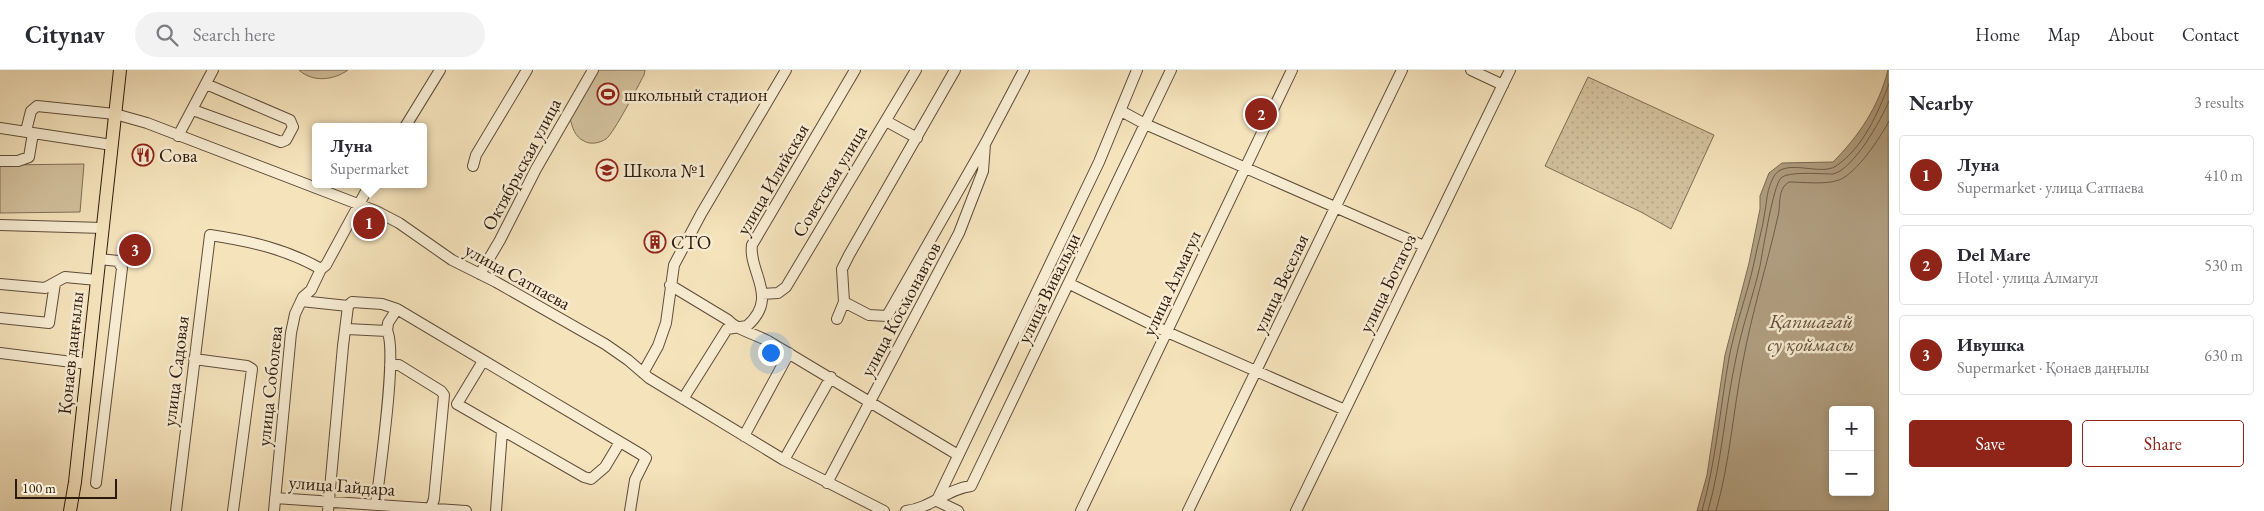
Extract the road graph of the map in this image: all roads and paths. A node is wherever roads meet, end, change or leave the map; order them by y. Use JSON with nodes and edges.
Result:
{"nodes":[{"id":1,"x":120,"y":70,"type":"edge"},
{"id":2,"x":214,"y":70,"type":"edge"},
{"id":3,"x":440,"y":70,"type":"edge"},
{"id":4,"x":527,"y":70,"type":"edge"},
{"id":5,"x":593,"y":70,"type":"edge"},
{"id":6,"x":786,"y":70,"type":"edge"},
{"id":7,"x":855,"y":70,"type":"edge"},
{"id":8,"x":916,"y":70,"type":"edge"},
{"id":9,"x":955,"y":70,"type":"edge"},
{"id":10,"x":1024,"y":70,"type":"edge"},
{"id":11,"x":1137,"y":70,"type":"edge"},
{"id":12,"x":1171,"y":70,"type":"edge"},
{"id":13,"x":1292,"y":70,"type":"edge"},
{"id":14,"x":1402,"y":70,"type":"edge"},
{"id":15,"x":1471,"y":70,"type":"edge"},
{"id":16,"x":1510,"y":70,"type":"edge"},
{"id":17,"x":206,"y":84,"type":"junction"},
{"id":18,"x":1503,"y":84,"type":"junction"},
{"id":19,"x":193,"y":110,"type":"junction"},
{"id":20,"x":1121,"y":111,"type":"junction"},
{"id":21,"x":115,"y":114,"type":"junction"},
{"id":22,"x":886,"y":121,"type":"junction"},
{"id":23,"x":407,"y":123,"type":"edge"},
{"id":24,"x":1145,"y":124,"type":"junction"},
{"id":25,"x":0,"y":128,"type":"edge"},
{"id":26,"x":30,"y":132,"type":"junction"},
{"id":27,"x":178,"y":136,"type":"junction"},
{"id":28,"x":917,"y":138,"type":"junction"},
{"id":29,"x":985,"y":144,"type":"junction"},
{"id":30,"x":112,"y":145,"type":"junction"},
{"id":31,"x":0,"y":161,"type":"edge"},
{"id":32,"x":473,"y":166,"type":"dead end"},
{"id":33,"x":1244,"y":167,"type":"junction"},
{"id":34,"x":368,"y":188,"type":"edge"},
{"id":35,"x":1335,"y":207,"type":"junction"},
{"id":36,"x":357,"y":208,"type":"junction"},
{"id":37,"x":103,"y":222,"type":"junction"},
{"id":38,"x":0,"y":225,"type":"edge"},
{"id":39,"x":1424,"y":246,"type":"junction"},
{"id":40,"x":100,"y":259,"type":"junction"},
{"id":41,"x":323,"y":267,"type":"junction"},
{"id":42,"x":480,"y":274,"type":"junction"},
{"id":43,"x":97,"y":280,"type":"junction"},
{"id":44,"x":55,"y":283,"type":"junction"},
{"id":45,"x":0,"y":284,"type":"edge"},
{"id":46,"x":1070,"y":284,"type":"junction"},
{"id":47,"x":670,"y":285,"type":"junction"},
{"id":48,"x":762,"y":294,"type":"junction"},
{"id":49,"x":301,"y":301,"type":"junction"},
{"id":50,"x":844,"y":302,"type":"junction"},
{"id":51,"x":348,"y":306,"type":"junction"},
{"id":52,"x":397,"y":309,"type":"junction"},
{"id":53,"x":0,"y":318,"type":"edge"},
{"id":54,"x":837,"y":319,"type":"dead end"},
{"id":55,"x":735,"y":328,"type":"junction"},
{"id":56,"x":346,"y":329,"type":"junction"},
{"id":57,"x":387,"y":331,"type":"junction"},
{"id":58,"x":1168,"y":332,"type":"junction"},
{"id":59,"x":0,"y":353,"type":"edge"},
{"id":60,"x":789,"y":353,"type":"junction"},
{"id":61,"x":194,"y":359,"type":"junction"},
{"id":62,"x":483,"y":361,"type":"junction"},
{"id":63,"x":88,"y":364,"type":"junction"},
{"id":64,"x":390,"y":365,"type":"junction"},
{"id":65,"x":1257,"y":372,"type":"junction"},
{"id":66,"x":642,"y":373,"type":"junction"},
{"id":67,"x":831,"y":377,"type":"junction"},
{"id":68,"x":683,"y":399,"type":"junction"},
{"id":69,"x":871,"y":401,"type":"junction"},
{"id":70,"x":1345,"y":410,"type":"junction"},
{"id":71,"x":502,"y":431,"type":"junction"},
{"id":72,"x":744,"y":436,"type":"junction"},
{"id":73,"x":620,"y":442,"type":"junction"},
{"id":74,"x":958,"y":455,"type":"junction"},
{"id":75,"x":784,"y":460,"type":"junction"},
{"id":76,"x":96,"y":483,"type":"dead end"},
{"id":77,"x":828,"y":483,"type":"junction"},
{"id":78,"x":73,"y":497,"type":"junction"},
{"id":79,"x":275,"y":498,"type":"junction"},
{"id":80,"x":937,"y":501,"type":"junction"},
{"id":81,"x":376,"y":505,"type":"junction"},
{"id":82,"x":328,"y":506,"type":"edge"},
{"id":83,"x":431,"y":508,"type":"junction"},
{"id":84,"x":70,"y":511,"type":"edge"},
{"id":85,"x":76,"y":511,"type":"edge"},
{"id":86,"x":176,"y":511,"type":"edge"},
{"id":87,"x":233,"y":511,"type":"edge"},
{"id":88,"x":274,"y":511,"type":"edge"},
{"id":89,"x":466,"y":511,"type":"edge"},
{"id":90,"x":496,"y":511,"type":"edge"},
{"id":91,"x":630,"y":511,"type":"edge"},
{"id":92,"x":884,"y":511,"type":"edge"},
{"id":93,"x":906,"y":511,"type":"edge"},
{"id":94,"x":958,"y":511,"type":"edge"},
{"id":95,"x":1081,"y":511,"type":"edge"},
{"id":96,"x":1188,"y":511,"type":"edge"},
{"id":97,"x":1296,"y":511,"type":"edge"}],
"edges":[{"from":1,"to":21,"type":"main road","name":"Қонаев даңғылы"},
{"from":2,"to":17,"type":"street"},
{"from":3,"to":23,"type":"street"},
{"from":4,"to":32,"type":"street"},
{"from":5,"to":42,"type":"street","name":"Октябрьская улица"},
{"from":6,"to":47,"type":"street"},
{"from":7,"to":48,"type":"street","name":"улица Илийская"},
{"from":8,"to":22,"type":"street","name":"Советская улица"},
{"from":9,"to":28,"type":"street"},
{"from":10,"to":29,"type":"street","name":"улица Космонавтов"},
{"from":11,"to":20,"type":"street"},
{"from":12,"to":24,"type":"street","name":"улица Вивальди"},
{"from":13,"to":33,"type":"street","name":"улица Алмагул"},
{"from":14,"to":35,"type":"street","name":"улица Веселая"},
{"from":15,"to":18,"type":"street"},
{"from":16,"to":18,"type":"street","name":"улица Ботагоз"},
{"from":17,"to":19,"type":"street"},
{"from":17,"to":19,"type":"street"},
{"from":18,"to":39,"type":"street","name":"улица Ботагоз"},
{"from":19,"to":27,"type":"street"},
{"from":20,"to":24,"type":"street"},
{"from":20,"to":74,"type":"street"},
{"from":21,"to":26,"type":"street","name":"улица Сатпаева"},
{"from":21,"to":27,"type":"street","name":"улица Сатпаева"},
{"from":21,"to":30,"type":"main road","name":"Қонаев даңғылы"},
{"from":22,"to":28,"type":"street"},
{"from":22,"to":48,"type":"street","name":"Советская улица"},
{"from":24,"to":33,"type":"street"},
{"from":24,"to":46,"type":"street","name":"улица Вивальди"},
{"from":25,"to":26,"type":"street"},
{"from":26,"to":30,"type":"street"},
{"from":26,"to":31,"type":"street"},
{"from":27,"to":36,"type":"street","name":"улица Сатпаева"},
{"from":28,"to":50,"type":"street"},
{"from":29,"to":50,"type":"street","name":"улица Космонавтов"},
{"from":29,"to":69,"type":"street","name":"улица Космонавтов"},
{"from":30,"to":37,"type":"main road","name":"Қонаев даңғылы"},
{"from":33,"to":35,"type":"street"},
{"from":33,"to":58,"type":"street","name":"улица Алмагул"},
{"from":34,"to":36,"type":"street"},
{"from":35,"to":39,"type":"street"},
{"from":35,"to":65,"type":"street","name":"улица Веселая"},
{"from":36,"to":41,"type":"street","name":"улица Соболева"},
{"from":36,"to":42,"type":"street","name":"улица Сатпаева"},
{"from":37,"to":38,"type":"street"},
{"from":37,"to":40,"type":"main road","name":"Қонаев даңғылы"},
{"from":39,"to":70,"type":"street","name":"улица Ботагоз"},
{"from":40,"to":43,"type":"main road","name":"Қонаев даңғылы"},
{"from":40,"to":76,"type":"street"},
{"from":41,"to":49,"type":"street","name":"улица Соболева"},
{"from":41,"to":61,"type":"street","name":"улица Садовая"},
{"from":42,"to":66,"type":"street","name":"улица Сатпаева"},
{"from":43,"to":44,"type":"street"},
{"from":43,"to":63,"type":"main road","name":"Қонаев даңғылы"},
{"from":44,"to":45,"type":"street"},
{"from":44,"to":53,"type":"street"},
{"from":46,"to":58,"type":"street"},
{"from":46,"to":80,"type":"street","name":"улица Вивальди"},
{"from":47,"to":55,"type":"street"},
{"from":47,"to":66,"type":"street"},
{"from":48,"to":55,"type":"street"},
{"from":49,"to":51,"type":"street"},
{"from":49,"to":79,"type":"street","name":"улица Соболева"},
{"from":50,"to":54,"type":"street"},
{"from":51,"to":52,"type":"street"},
{"from":51,"to":56,"type":"street"},
{"from":52,"to":57,"type":"street"},
{"from":52,"to":62,"type":"street"},
{"from":55,"to":60,"type":"street"},
{"from":55,"to":68,"type":"street"},
{"from":56,"to":57,"type":"street"},
{"from":56,"to":82,"type":"street"},
{"from":57,"to":64,"type":"street"},
{"from":58,"to":65,"type":"street"},
{"from":58,"to":95,"type":"street","name":"улица Алмагул"},
{"from":59,"to":63,"type":"street"},
{"from":60,"to":67,"type":"street"},
{"from":60,"to":72,"type":"street"},
{"from":61,"to":86,"type":"street","name":"улица Садовая"},
{"from":61,"to":87,"type":"street"},
{"from":62,"to":71,"type":"street"},
{"from":62,"to":73,"type":"street"},
{"from":63,"to":78,"type":"main road","name":"Қонаев даңғылы"},
{"from":64,"to":81,"type":"street"},
{"from":64,"to":83,"type":"street"},
{"from":65,"to":70,"type":"street"},
{"from":65,"to":96,"type":"street","name":"улица Веселая"},
{"from":66,"to":68,"type":"street","name":"улица Сатпаева"},
{"from":67,"to":69,"type":"street"},
{"from":67,"to":75,"type":"street"},
{"from":68,"to":72,"type":"street","name":"улица Сатпаева"},
{"from":69,"to":74,"type":"street"},
{"from":69,"to":77,"type":"street","name":"улица Космонавтов"},
{"from":70,"to":97,"type":"street","name":"улица Ботагоз"},
{"from":71,"to":73,"type":"street"},
{"from":71,"to":90,"type":"street"},
{"from":72,"to":75,"type":"street","name":"улица Сатпаева"},
{"from":73,"to":91,"type":"street"},
{"from":74,"to":80,"type":"street"},
{"from":75,"to":77,"type":"street","name":"улица Сатпаева"},
{"from":77,"to":92,"type":"street","name":"улица Сатпаева"},
{"from":78,"to":84,"type":"main road"},
{"from":78,"to":85,"type":"main road"},
{"from":79,"to":82,"type":"street","name":"улица Гайдара"},
{"from":79,"to":88,"type":"street","name":"улица Соболева"},
{"from":80,"to":93,"type":"street"},
{"from":80,"to":94,"type":"street"},
{"from":81,"to":82,"type":"street","name":"улица Гайдара"},
{"from":81,"to":83,"type":"street","name":"улица Гайдара"},
{"from":83,"to":89,"type":"street","name":"улица Гайдара"}]}
